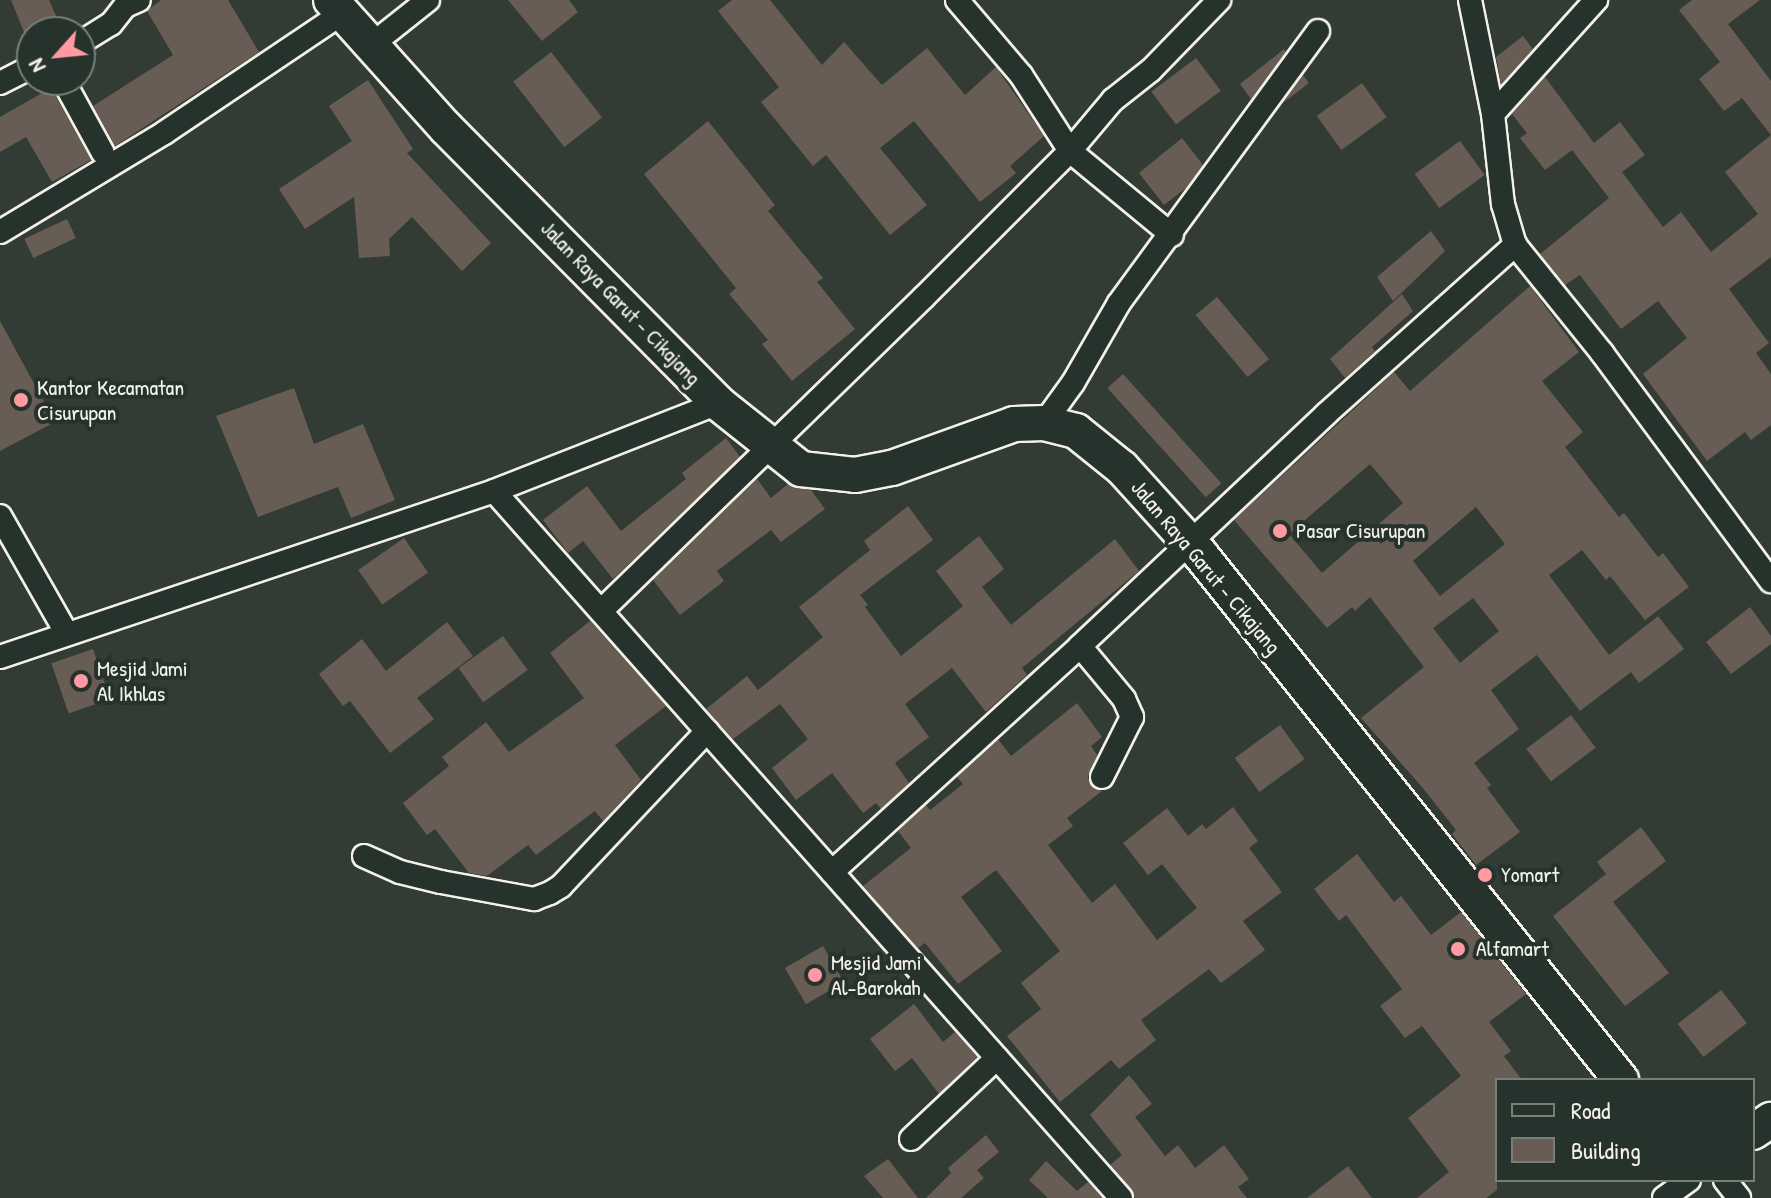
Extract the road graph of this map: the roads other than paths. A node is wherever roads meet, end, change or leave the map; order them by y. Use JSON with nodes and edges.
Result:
{"nodes":[{"id":1,"x":139,"y":0,"type":"edge"},
{"id":2,"x":428,"y":0,"type":"edge"},
{"id":3,"x":957,"y":0,"type":"edge"},
{"id":4,"x":1219,"y":0,"type":"edge"},
{"id":5,"x":1470,"y":0,"type":"edge"},
{"id":6,"x":1596,"y":0,"type":"edge"},
{"id":7,"x":336,"y":7,"type":"edge"},
{"id":8,"x":1318,"y":31,"type":"dead end"},
{"id":9,"x":96,"y":34,"type":"edge"},
{"id":10,"x":370,"y":46,"type":"junction"},
{"id":11,"x":72,"y":96,"type":"edge"},
{"id":12,"x":1493,"y":114,"type":"junction"},
{"id":13,"x":1070,"y":151,"type":"junction"},
{"id":14,"x":103,"y":153,"type":"dead end"},
{"id":15,"x":0,"y":232,"type":"edge"},
{"id":16,"x":1172,"y":235,"type":"junction"},
{"id":17,"x":1515,"y":245,"type":"junction"},
{"id":18,"x":718,"y":403,"type":"junction"},
{"id":19,"x":1044,"y":423,"type":"junction"},
{"id":20,"x":771,"y":444,"type":"junction"},
{"id":21,"x":494,"y":491,"type":"junction"},
{"id":22,"x":0,"y":516,"type":"edge"},
{"id":23,"x":1190,"y":543,"type":"junction"},
{"id":24,"x":1771,"y":581,"type":"edge"},
{"id":25,"x":601,"y":611,"type":"junction"},
{"id":26,"x":67,"y":634,"type":"junction"},
{"id":27,"x":1080,"y":646,"type":"junction"},
{"id":28,"x":0,"y":657,"type":"edge"},
{"id":29,"x":707,"y":731,"type":"junction"},
{"id":30,"x":1102,"y":777,"type":"dead end"},
{"id":31,"x":364,"y":856,"type":"dead end"},
{"id":32,"x":832,"y":872,"type":"junction"},
{"id":33,"x":997,"y":1058,"type":"junction"},
{"id":34,"x":1619,"y":1078,"type":"edge"},
{"id":35,"x":911,"y":1139,"type":"dead end"},
{"id":36,"x":1686,"y":1182,"type":"edge"},
{"id":37,"x":1727,"y":1182,"type":"edge"},
{"id":38,"x":1121,"y":1198,"type":"edge"},
{"id":39,"x":1664,"y":1198,"type":"edge"},
{"id":40,"x":1739,"y":1198,"type":"edge"}],
"edges":[{"from":1,"to":9,"type":"street"},
{"from":2,"to":10,"type":"street"},
{"from":3,"to":13,"type":"street"},
{"from":4,"to":13,"type":"street"},
{"from":5,"to":12,"type":"street"},
{"from":6,"to":12,"type":"street"},
{"from":7,"to":10,"type":"main road","name":"Jalan Raya Garut - Cikajang"},
{"from":7,"to":15,"type":"street"},
{"from":8,"to":16,"type":"street"},
{"from":10,"to":18,"type":"main road","name":"Jalan Raya Garut - Cikajang"},
{"from":11,"to":14,"type":"street"},
{"from":12,"to":17,"type":"street"},
{"from":13,"to":16,"type":"street"},
{"from":13,"to":20,"type":"street"},
{"from":16,"to":19,"type":"street"},
{"from":17,"to":23,"type":"street"},
{"from":17,"to":24,"type":"street"},
{"from":18,"to":20,"type":"main road","name":"Jalan Raya Garut - Cikajang"},
{"from":18,"to":21,"type":"street"},
{"from":19,"to":20,"type":"main road","name":"Jalan Raya Garut - Cikajang"},
{"from":19,"to":23,"type":"main road","name":"Jalan Raya Garut - Cikajang"},
{"from":20,"to":25,"type":"street"},
{"from":21,"to":25,"type":"street"},
{"from":21,"to":26,"type":"street"},
{"from":22,"to":26,"type":"street"},
{"from":23,"to":27,"type":"street"},
{"from":23,"to":34,"type":"main road","name":"Jalan Raya Garut - Cikajang"},
{"from":25,"to":29,"type":"street"},
{"from":26,"to":28,"type":"street"},
{"from":27,"to":30,"type":"street"},
{"from":27,"to":32,"type":"street"},
{"from":29,"to":31,"type":"street"},
{"from":29,"to":32,"type":"street"},
{"from":32,"to":33,"type":"street"},
{"from":33,"to":35,"type":"street"},
{"from":33,"to":38,"type":"street"},
{"from":36,"to":39,"type":"street"},
{"from":37,"to":40,"type":"street"}]}
